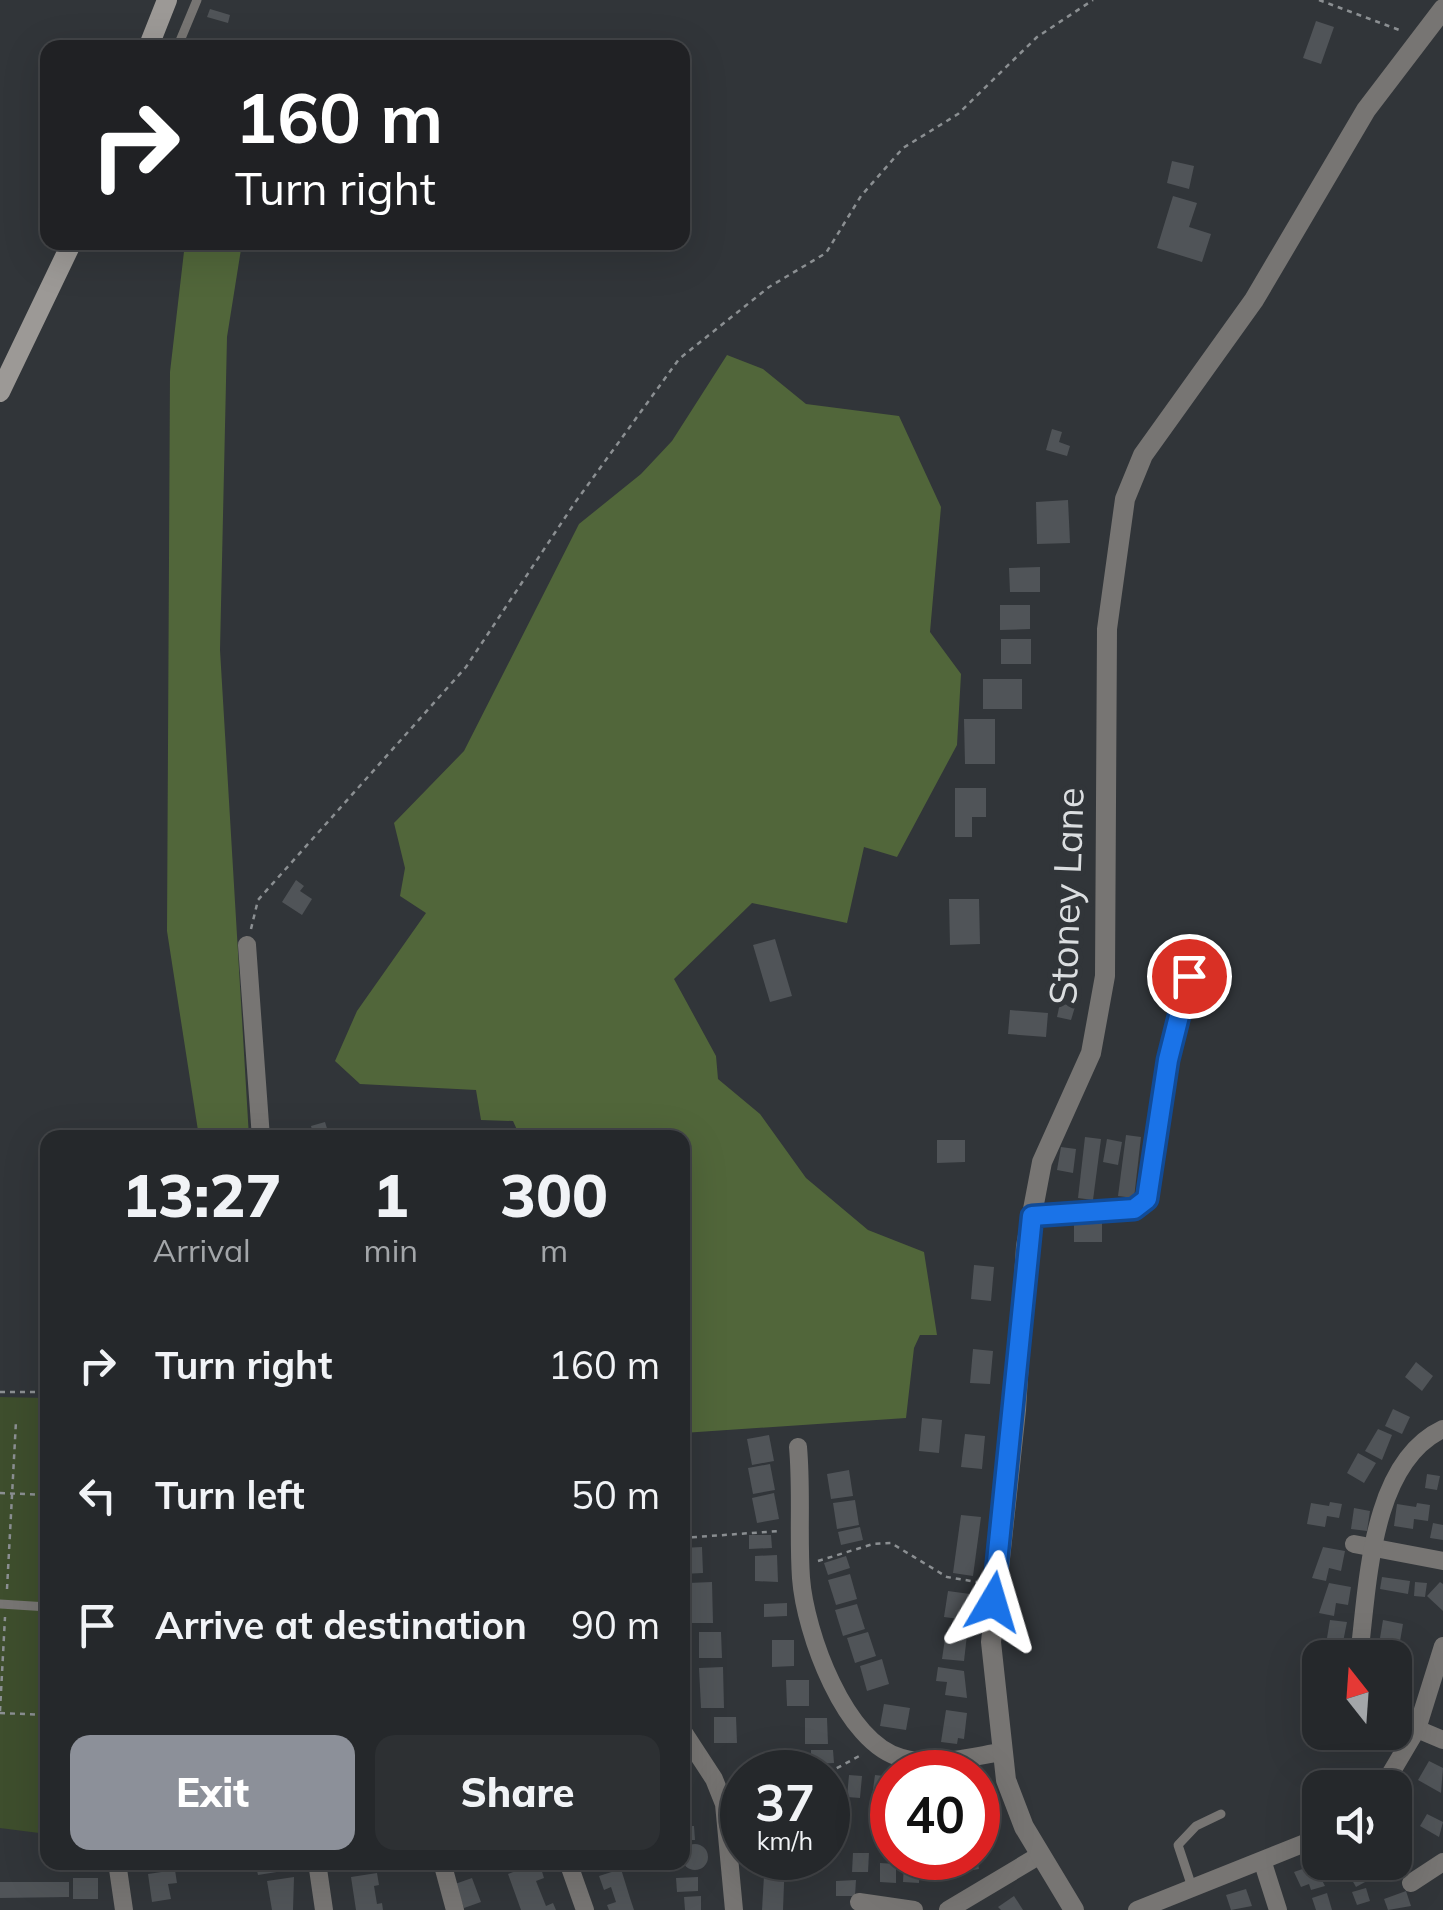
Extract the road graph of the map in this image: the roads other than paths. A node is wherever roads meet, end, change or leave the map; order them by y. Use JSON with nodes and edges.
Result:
{"nodes":[{"id":1,"x":167,"y":0,"type":"edge"},
{"id":2,"x":197,"y":0,"type":"edge"},
{"id":3,"x":1443,"y":9,"type":"edge"},
{"id":4,"x":151,"y":40,"type":"edge"},
{"id":5,"x":180,"y":40,"type":"edge"},
{"id":6,"x":68,"y":250,"type":"edge"},
{"id":7,"x":0,"y":392,"type":"edge"},
{"id":8,"x":248,"y":945,"type":"road end"},
{"id":9,"x":1189,"y":976,"type":"dead end"},
{"id":10,"x":260,"y":1130,"type":"edge"},
{"id":11,"x":1032,"y":1216,"type":"junction"},
{"id":12,"x":1443,"y":1429,"type":"edge"},
{"id":13,"x":798,"y":1447,"type":"dead end"},
{"id":14,"x":1354,"y":1544,"type":"dead end"},
{"id":15,"x":1376,"y":1550,"type":"junction"},
{"id":16,"x":1443,"y":1561,"type":"edge"},
{"id":17,"x":3,"y":1604,"type":"edge"},
{"id":18,"x":40,"y":1606,"type":"edge"},
{"id":19,"x":1362,"y":1640,"type":"edge"},
{"id":20,"x":1443,"y":1646,"type":"edge"},
{"id":21,"x":1417,"y":1729,"type":"junction"},
{"id":22,"x":1443,"y":1740,"type":"edge"},
{"id":23,"x":690,"y":1742,"type":"edge"},
{"id":24,"x":1001,"y":1752,"type":"junction"},
{"id":25,"x":1393,"y":1770,"type":"edge"},
{"id":26,"x":1221,"y":1814,"type":"dead end"},
{"id":27,"x":1302,"y":1845,"type":"edge"},
{"id":28,"x":1040,"y":1855,"type":"junction"},
{"id":29,"x":1443,"y":1862,"type":"edge"},
{"id":30,"x":1262,"y":1863,"type":"junction"},
{"id":31,"x":118,"y":1870,"type":"edge"},
{"id":32,"x":319,"y":1870,"type":"edge"},
{"id":33,"x":444,"y":1870,"type":"edge"},
{"id":34,"x":571,"y":1870,"type":"edge"},
{"id":35,"x":1411,"y":1883,"type":"dead end"},
{"id":36,"x":1192,"y":1886,"type":"junction"},
{"id":37,"x":858,"y":1902,"type":"dead end"},
{"id":38,"x":124,"y":1910,"type":"edge"},
{"id":39,"x":324,"y":1910,"type":"edge"},
{"id":40,"x":456,"y":1910,"type":"edge"},
{"id":41,"x":585,"y":1910,"type":"edge"},
{"id":42,"x":734,"y":1910,"type":"edge"},
{"id":43,"x":914,"y":1910,"type":"edge"},
{"id":44,"x":948,"y":1910,"type":"edge"},
{"id":45,"x":1074,"y":1910,"type":"edge"},
{"id":46,"x":1137,"y":1910,"type":"edge"},
{"id":47,"x":1278,"y":1910,"type":"edge"}],
"edges":[{"from":1,"to":4,"type":"main road"},
{"from":2,"to":5,"type":"lane"},
{"from":3,"to":11,"type":"street","name":"Stoney Lane"},
{"from":6,"to":7,"type":"main road"},
{"from":8,"to":10,"type":"street"},
{"from":9,"to":11,"type":"lane"},
{"from":11,"to":24,"type":"street","name":"Stoney Lane"},
{"from":12,"to":15,"type":"street"},
{"from":13,"to":24,"type":"street"},
{"from":14,"to":15,"type":"street"},
{"from":15,"to":16,"type":"street"},
{"from":15,"to":19,"type":"street"},
{"from":17,"to":18,"type":"lane"},
{"from":20,"to":21,"type":"street"},
{"from":21,"to":22,"type":"street"},
{"from":21,"to":25,"type":"street"},
{"from":23,"to":42,"type":"street"},
{"from":24,"to":28,"type":"street","name":"Stoney Lane"},
{"from":26,"to":36,"type":"lane"},
{"from":27,"to":30,"type":"street"},
{"from":28,"to":44,"type":"street"},
{"from":28,"to":45,"type":"street","name":"Stoney Lane"},
{"from":29,"to":35,"type":"street"},
{"from":30,"to":36,"type":"street"},
{"from":30,"to":47,"type":"street"},
{"from":31,"to":38,"type":"street"},
{"from":32,"to":39,"type":"street"},
{"from":33,"to":40,"type":"street"},
{"from":34,"to":41,"type":"street"},
{"from":36,"to":46,"type":"street"},
{"from":37,"to":43,"type":"street"}]}
